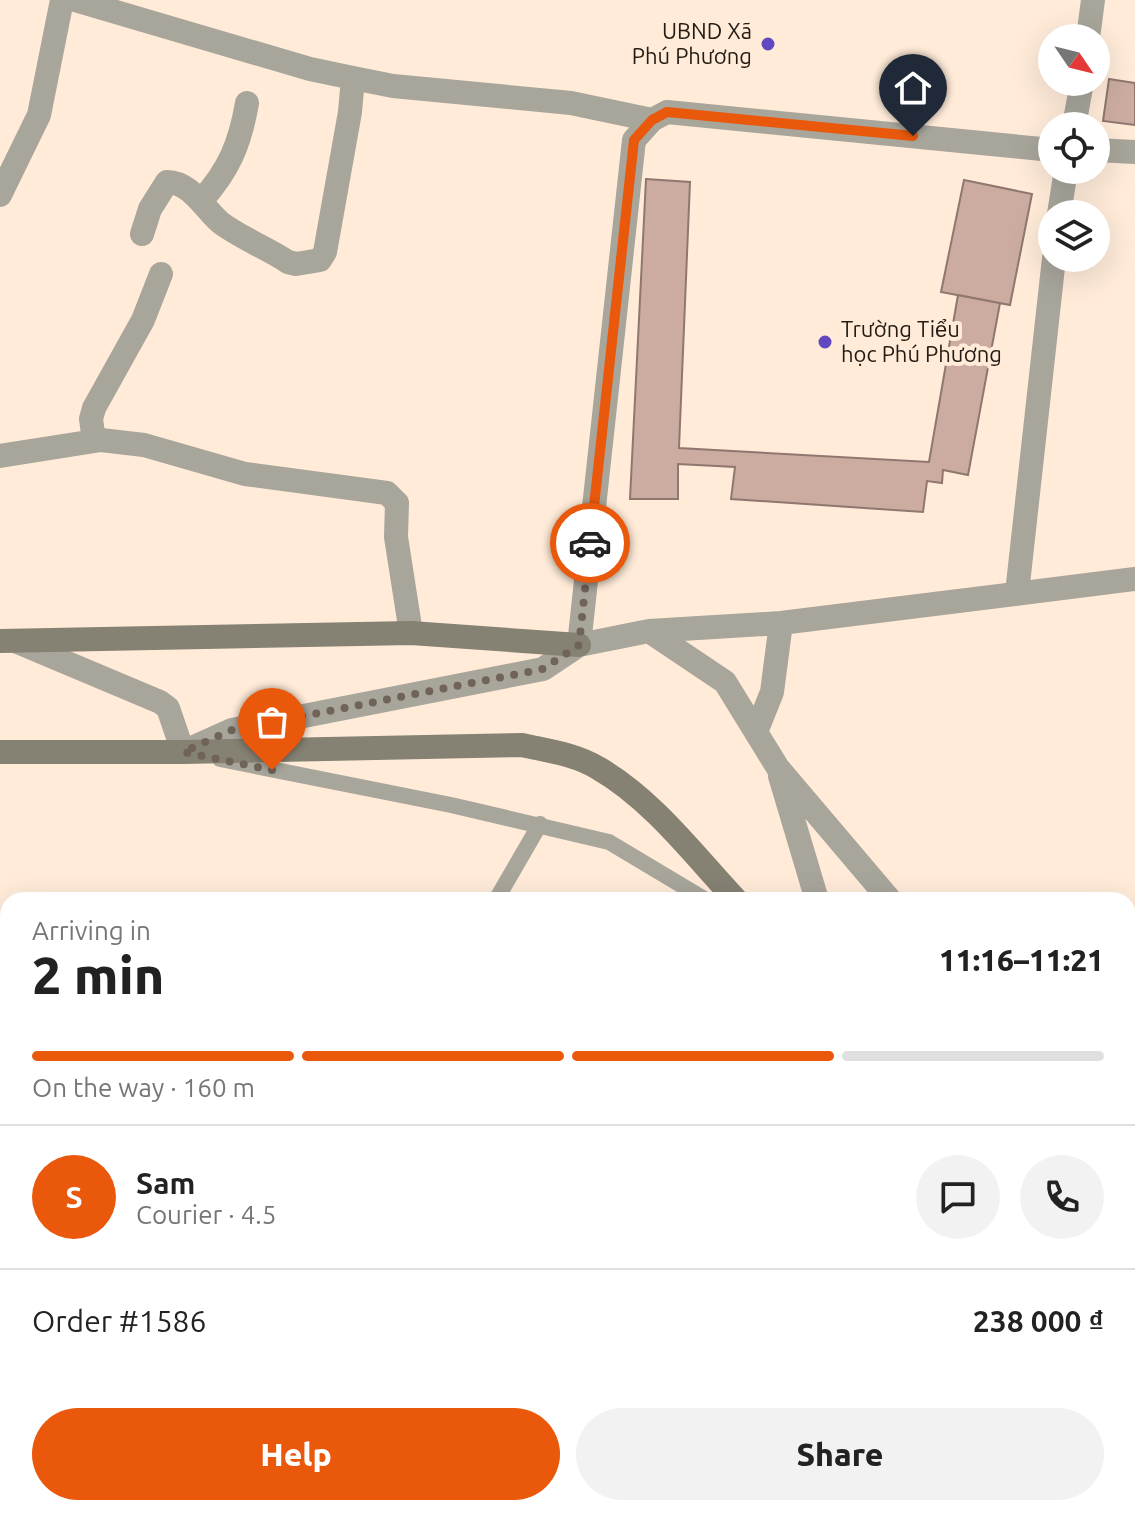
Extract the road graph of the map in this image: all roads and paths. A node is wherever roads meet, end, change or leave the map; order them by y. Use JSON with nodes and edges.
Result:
{"nodes":[{"id":1,"x":62,"y":0,"type":"edge"},
{"id":2,"x":75,"y":0,"type":"edge"},
{"id":3,"x":1093,"y":0,"type":"edge"},
{"id":4,"x":1090,"y":24,"type":"edge"},
{"id":5,"x":353,"y":78,"type":"junction"},
{"id":6,"x":247,"y":103,"type":"dead end"},
{"id":7,"x":652,"y":120,"type":"junction"},
{"id":8,"x":1038,"y":149,"type":"edge"},
{"id":9,"x":1110,"y":151,"type":"edge"},
{"id":10,"x":1135,"y":152,"type":"edge"},
{"id":11,"x":0,"y":195,"type":"edge"},
{"id":12,"x":201,"y":201,"type":"junction"},
{"id":13,"x":142,"y":234,"type":"dead end"},
{"id":14,"x":1052,"y":272,"type":"edge"},
{"id":15,"x":161,"y":274,"type":"dead end"},
{"id":16,"x":94,"y":441,"type":"junction"},
{"id":17,"x":0,"y":456,"type":"edge"},
{"id":18,"x":1135,"y":579,"type":"edge"},
{"id":19,"x":1017,"y":593,"type":"junction"},
{"id":20,"x":781,"y":623,"type":"junction"},
{"id":21,"x":649,"y":631,"type":"junction"},
{"id":22,"x":411,"y":633,"type":"junction"},
{"id":23,"x":7,"y":641,"type":"edge"},
{"id":24,"x":579,"y":645,"type":"junction"},
{"id":25,"x":756,"y":732,"type":"junction"},
{"id":26,"x":0,"y":752,"type":"edge"},
{"id":27,"x":183,"y":752,"type":"junction"},
{"id":28,"x":778,"y":768,"type":"junction"},
{"id":29,"x":540,"y":824,"type":"junction"},
{"id":30,"x":501,"y":892,"type":"edge"},
{"id":31,"x":693,"y":892,"type":"edge"},
{"id":32,"x":729,"y":892,"type":"edge"},
{"id":33,"x":815,"y":892,"type":"edge"},
{"id":34,"x":883,"y":892,"type":"edge"}],
"edges":[{"from":1,"to":11,"type":"street"},
{"from":2,"to":5,"type":"street"},
{"from":3,"to":4,"type":"street"},
{"from":5,"to":7,"type":"street"},
{"from":5,"to":12,"type":"street"},
{"from":6,"to":12,"type":"street"},
{"from":7,"to":8,"type":"street"},
{"from":7,"to":24,"type":"street"},
{"from":9,"to":10,"type":"street"},
{"from":12,"to":13,"type":"street"},
{"from":14,"to":19,"type":"street"},
{"from":15,"to":16,"type":"street"},
{"from":16,"to":17,"type":"street"},
{"from":16,"to":22,"type":"street"},
{"from":18,"to":19,"type":"street"},
{"from":19,"to":20,"type":"street"},
{"from":20,"to":21,"type":"street"},
{"from":20,"to":25,"type":"street"},
{"from":21,"to":24,"type":"street"},
{"from":21,"to":25,"type":"street"},
{"from":22,"to":23,"type":"main road"},
{"from":22,"to":24,"type":"main road"},
{"from":23,"to":27,"type":"street"},
{"from":24,"to":27,"type":"street"},
{"from":25,"to":28,"type":"street"},
{"from":26,"to":27,"type":"main road"},
{"from":27,"to":29,"type":"lane"},
{"from":27,"to":32,"type":"main road"},
{"from":28,"to":33,"type":"street"},
{"from":28,"to":34,"type":"street"},
{"from":29,"to":30,"type":"lane"},
{"from":29,"to":31,"type":"lane"}]}
